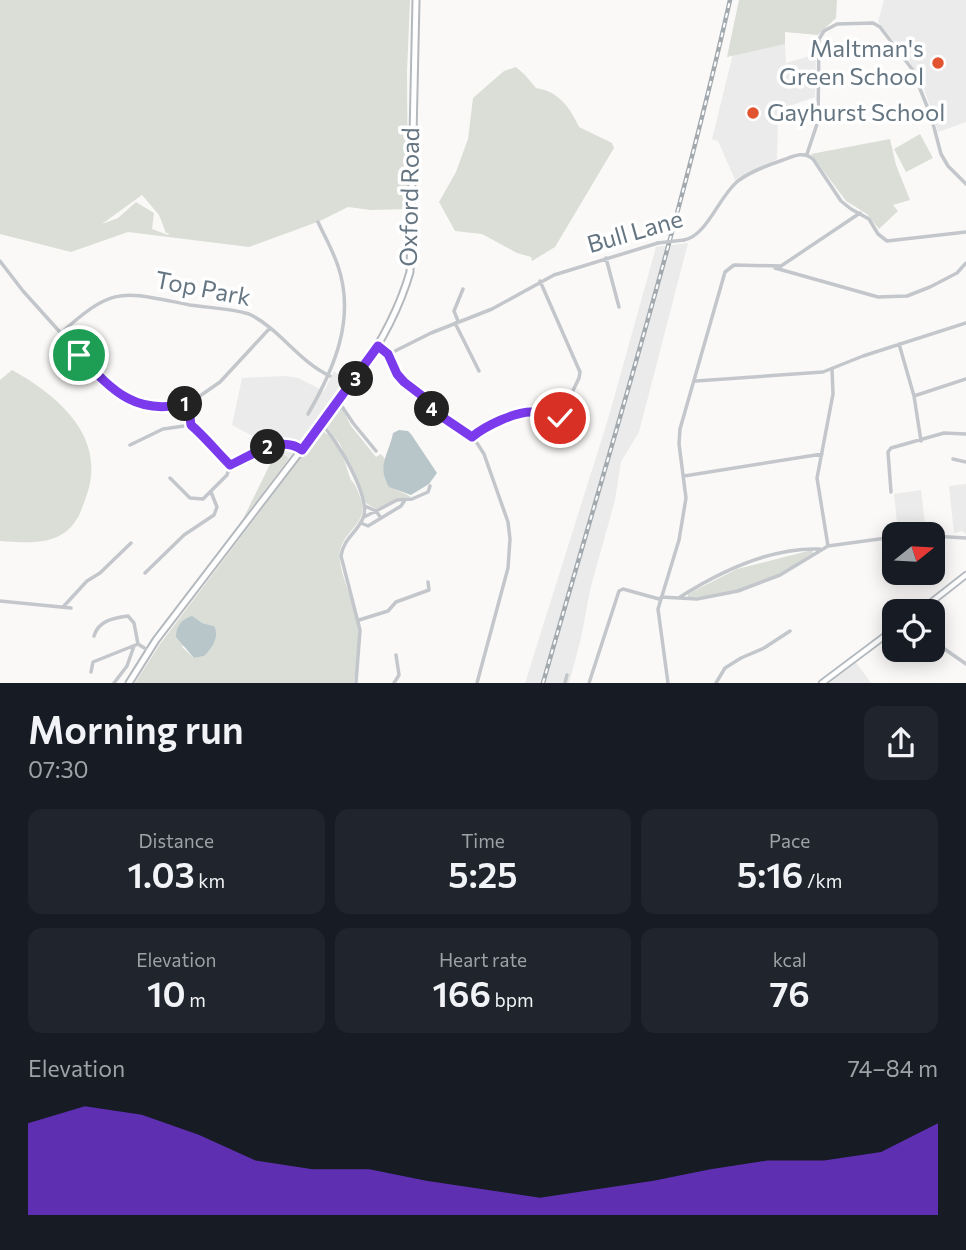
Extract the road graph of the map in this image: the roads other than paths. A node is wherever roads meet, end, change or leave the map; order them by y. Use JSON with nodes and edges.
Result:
{"nodes":[{"id":1,"x":416,"y":0,"type":"edge"},
{"id":2,"x":807,"y":154,"type":"junction"},
{"id":3,"x":966,"y":184,"type":"edge"},
{"id":4,"x":860,"y":213,"type":"junction"},
{"id":5,"x":318,"y":222,"type":"dead end"},
{"id":6,"x":966,"y":232,"type":"edge"},
{"id":7,"x":606,"y":258,"type":"junction"},
{"id":8,"x":0,"y":261,"type":"edge"},
{"id":9,"x":966,"y":263,"type":"edge"},
{"id":10,"x":786,"y":264,"type":"junction"},
{"id":11,"x":772,"y":267,"type":"junction"},
{"id":12,"x":790,"y":274,"type":"junction"},
{"id":13,"x":540,"y":281,"type":"junction"},
{"id":14,"x":463,"y":289,"type":"dead end"},
{"id":15,"x":619,"y":307,"type":"dead end"},
{"id":16,"x":456,"y":322,"type":"junction"},
{"id":17,"x":966,"y":323,"type":"edge"},
{"id":18,"x":270,"y":328,"type":"junction"},
{"id":19,"x":60,"y":334,"type":"junction"},
{"id":20,"x":899,"y":344,"type":"junction"},
{"id":21,"x":378,"y":346,"type":"junction"},
{"id":22,"x":388,"y":354,"type":"junction"},
{"id":23,"x":832,"y":369,"type":"junction"},
{"id":24,"x":479,"y":371,"type":"dead end"},
{"id":25,"x":330,"y":376,"type":"junction"},
{"id":26,"x":966,"y":379,"type":"edge"},
{"id":27,"x":696,"y":380,"type":"junction"},
{"id":28,"x":914,"y":396,"type":"junction"},
{"id":29,"x":338,"y":400,"type":"junction"},
{"id":30,"x":188,"y":403,"type":"junction"},
{"id":31,"x":308,"y":414,"type":"dead end"},
{"id":32,"x":320,"y":424,"type":"junction"},
{"id":33,"x":191,"y":425,"type":"junction"},
{"id":34,"x":966,"y":434,"type":"edge"},
{"id":35,"x":472,"y":437,"type":"junction"},
{"id":36,"x":922,"y":441,"type":"junction"},
{"id":37,"x":130,"y":445,"type":"dead end"},
{"id":38,"x":302,"y":450,"type":"junction"},
{"id":39,"x":376,"y":451,"type":"dead end"},
{"id":40,"x":822,"y":454,"type":"junction"},
{"id":41,"x":953,"y":459,"type":"dead end"},
{"id":42,"x":966,"y":462,"type":"edge"},
{"id":43,"x":230,"y":465,"type":"junction"},
{"id":44,"x":684,"y":476,"type":"junction"},
{"id":45,"x":170,"y":478,"type":"dead end"},
{"id":46,"x":430,"y":486,"type":"dead end"},
{"id":47,"x":211,"y":492,"type":"junction"},
{"id":48,"x":891,"y":492,"type":"dead end"},
{"id":49,"x":405,"y":500,"type":"junction"},
{"id":50,"x":365,"y":506,"type":"junction"},
{"id":51,"x":386,"y":506,"type":"junction"},
{"id":52,"x":376,"y":511,"type":"junction"},
{"id":53,"x":390,"y":512,"type":"junction"},
{"id":54,"x":364,"y":517,"type":"junction"},
{"id":55,"x":381,"y":518,"type":"junction"},
{"id":56,"x":361,"y":523,"type":"junction"},
{"id":57,"x":945,"y":537,"type":"edge"},
{"id":58,"x":966,"y":538,"type":"edge"},
{"id":59,"x":882,"y":539,"type":"edge"},
{"id":60,"x":131,"y":543,"type":"dead end"},
{"id":61,"x":828,"y":546,"type":"junction"},
{"id":62,"x":821,"y":549,"type":"junction"},
{"id":63,"x":145,"y":573,"type":"dead end"},
{"id":64,"x":966,"y":575,"type":"edge"},
{"id":65,"x":428,"y":582,"type":"dead end"},
{"id":66,"x":429,"y":590,"type":"junction"},
{"id":67,"x":433,"y":594,"type":"dead end"},
{"id":68,"x":660,"y":598,"type":"junction"},
{"id":69,"x":679,"y":598,"type":"junction"},
{"id":70,"x":935,"y":599,"type":"edge"},
{"id":71,"x":0,"y":601,"type":"edge"},
{"id":72,"x":63,"y":607,"type":"junction"},
{"id":73,"x":71,"y":608,"type":"dead end"},
{"id":74,"x":359,"y":620,"type":"junction"},
{"id":75,"x":790,"y":631,"type":"dead end"},
{"id":76,"x":94,"y":636,"type":"dead end"},
{"id":77,"x":882,"y":638,"type":"edge"},
{"id":78,"x":136,"y":645,"type":"junction"},
{"id":79,"x":945,"y":648,"type":"edge"},
{"id":80,"x":149,"y":651,"type":"junction"},
{"id":81,"x":396,"y":655,"type":"dead end"},
{"id":82,"x":965,"y":661,"type":"edge"},
{"id":83,"x":91,"y":672,"type":"dead end"},
{"id":84,"x":567,"y":676,"type":"dead end"},
{"id":85,"x":589,"y":682,"type":"edge"},
{"id":86,"x":114,"y":683,"type":"edge"},
{"id":87,"x":129,"y":683,"type":"edge"},
{"id":88,"x":356,"y":683,"type":"edge"},
{"id":89,"x":394,"y":683,"type":"edge"},
{"id":90,"x":477,"y":683,"type":"edge"},
{"id":91,"x":565,"y":683,"type":"edge"},
{"id":92,"x":668,"y":683,"type":"edge"},
{"id":93,"x":716,"y":683,"type":"edge"},
{"id":94,"x":822,"y":683,"type":"edge"}],
"edges":[{"from":1,"to":21,"type":"main road","name":"Oxford Road"},
{"from":2,"to":3,"type":"street"},
{"from":2,"to":4,"type":"street"},
{"from":2,"to":7,"type":"street","name":"Bull Lane","bridge":true},
{"from":4,"to":6,"type":"street"},
{"from":4,"to":10,"type":"street"},
{"from":5,"to":25,"type":"street"},
{"from":7,"to":13,"type":"street","name":"Bull Lane"},
{"from":7,"to":15,"type":"street"},
{"from":8,"to":19,"type":"street"},
{"from":9,"to":12,"type":"street"},
{"from":10,"to":11,"type":"street"},
{"from":10,"to":12,"type":"street"},
{"from":11,"to":12,"type":"street"},
{"from":11,"to":27,"type":"street"},
{"from":13,"to":16,"type":"street","name":"Bull Lane"},
{"from":13,"to":35,"type":"street"},
{"from":14,"to":16,"type":"street"},
{"from":16,"to":22,"type":"street","name":"Bull Lane"},
{"from":16,"to":24,"type":"street"},
{"from":17,"to":20,"type":"street"},
{"from":18,"to":19,"type":"street","name":"Top Park"},
{"from":18,"to":25,"type":"street","name":"Top Park"},
{"from":18,"to":30,"type":"street"},
{"from":19,"to":30,"type":"street"},
{"from":20,"to":23,"type":"street"},
{"from":20,"to":28,"type":"street"},
{"from":21,"to":22,"type":"street"},
{"from":21,"to":29,"type":"main road","name":"Oxford Road"},
{"from":22,"to":35,"type":"street"},
{"from":23,"to":27,"type":"street"},
{"from":23,"to":40,"type":"street"},
{"from":25,"to":31,"type":"street"},
{"from":26,"to":28,"type":"street"},
{"from":27,"to":44,"type":"street"},
{"from":28,"to":36,"type":"street"},
{"from":29,"to":32,"type":"main road","name":"Oxford Road"},
{"from":29,"to":39,"type":"street"},
{"from":30,"to":33,"type":"street"},
{"from":32,"to":38,"type":"main road","name":"Oxford Road"},
{"from":32,"to":50,"type":"street"},
{"from":33,"to":37,"type":"street"},
{"from":33,"to":43,"type":"street"},
{"from":34,"to":36,"type":"street"},
{"from":35,"to":90,"type":"street"},
{"from":36,"to":48,"type":"street"},
{"from":38,"to":43,"type":"street"},
{"from":38,"to":80,"type":"main road","name":"Oxford Road"},
{"from":40,"to":44,"type":"street"},
{"from":40,"to":61,"type":"street"},
{"from":41,"to":42,"type":"street"},
{"from":43,"to":47,"type":"street"},
{"from":44,"to":68,"type":"street"},
{"from":45,"to":47,"type":"street"},
{"from":46,"to":49,"type":"street"},
{"from":47,"to":63,"type":"street"},
{"from":49,"to":51,"type":"street"},
{"from":49,"to":53,"type":"street"},
{"from":50,"to":52,"type":"street"},
{"from":50,"to":54,"type":"street"},
{"from":51,"to":52,"type":"street"},
{"from":51,"to":53,"type":"street"},
{"from":52,"to":54,"type":"street"},
{"from":52,"to":55,"type":"street"},
{"from":53,"to":55,"type":"street"},
{"from":54,"to":56,"type":"street"},
{"from":55,"to":56,"type":"street"},
{"from":56,"to":74,"type":"street"},
{"from":57,"to":58,"type":"street"},
{"from":59,"to":61,"type":"street"},
{"from":60,"to":72,"type":"street"},
{"from":61,"to":62,"type":"street"},
{"from":62,"to":69,"type":"street"},
{"from":62,"to":69,"type":"street"},
{"from":64,"to":70,"type":"main road"},
{"from":65,"to":66,"type":"street"},
{"from":66,"to":67,"type":"street"},
{"from":66,"to":74,"type":"street"},
{"from":68,"to":69,"type":"street"},
{"from":68,"to":85,"type":"street"},
{"from":68,"to":92,"type":"street"},
{"from":71,"to":72,"type":"street"},
{"from":72,"to":73,"type":"street"},
{"from":74,"to":88,"type":"street"},
{"from":75,"to":93,"type":"street"},
{"from":76,"to":78,"type":"street"},
{"from":77,"to":94,"type":"main road"},
{"from":78,"to":80,"type":"street"},
{"from":78,"to":83,"type":"street"},
{"from":78,"to":86,"type":"street"},
{"from":79,"to":82,"type":"street"},
{"from":80,"to":87,"type":"main road","name":"Oxford Road"},
{"from":81,"to":89,"type":"street"},
{"from":84,"to":91,"type":"street"}]}
